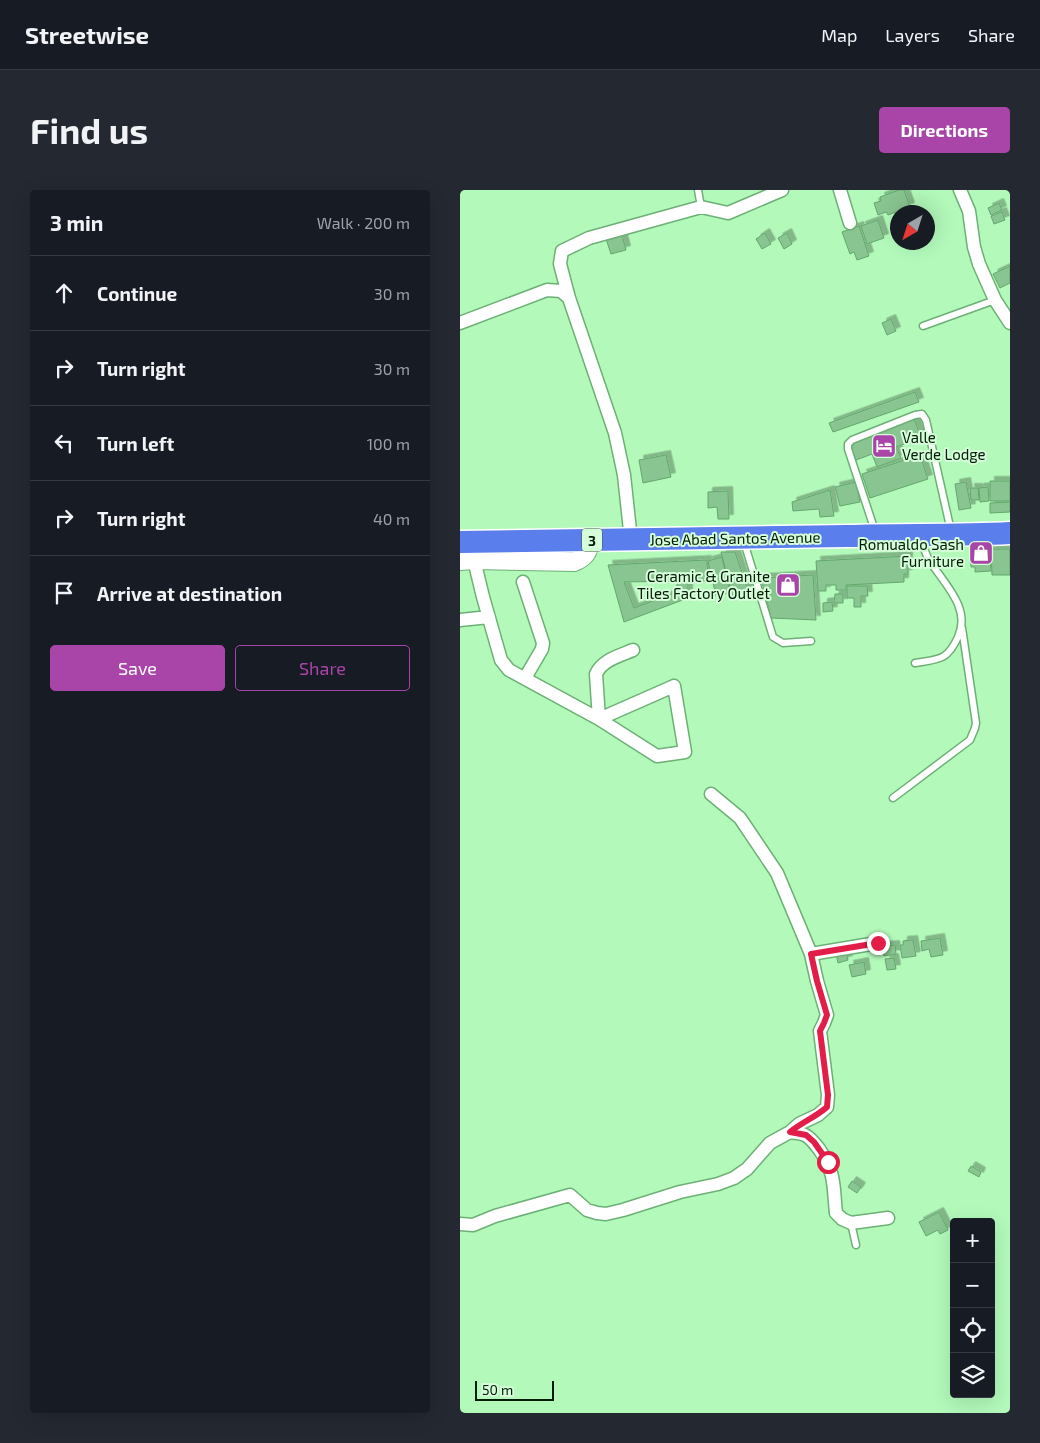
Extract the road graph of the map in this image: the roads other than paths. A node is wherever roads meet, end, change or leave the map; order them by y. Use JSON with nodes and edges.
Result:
{"nodes":[{"id":1,"x":698,"y":190,"type":"edge"},
{"id":2,"x":782,"y":190,"type":"edge"},
{"id":3,"x":840,"y":190,"type":"edge"},
{"id":4,"x":960,"y":190,"type":"edge"},
{"id":5,"x":701,"y":207,"type":"junction"},
{"id":6,"x":850,"y":223,"type":"dead end"},
{"id":7,"x":569,"y":298,"type":"junction"},
{"id":8,"x":995,"y":300,"type":"junction"},
{"id":9,"x":1009,"y":320,"type":"edge"},
{"id":10,"x":460,"y":323,"type":"edge"},
{"id":11,"x":923,"y":326,"type":"dead end"},
{"id":12,"x":1010,"y":533,"type":"edge"},
{"id":13,"x":920,"y":534,"type":"junction"},
{"id":14,"x":876,"y":535,"type":"junction"},
{"id":15,"x":952,"y":535,"type":"junction"},
{"id":16,"x":743,"y":538,"type":"junction"},
{"id":17,"x":590,"y":540,"type":"junction"},
{"id":18,"x":631,"y":540,"type":"junction"},
{"id":19,"x":460,"y":542,"type":"edge"},
{"id":20,"x":467,"y":560,"type":"edge"},
{"id":21,"x":523,"y":582,"type":"dead end"},
{"id":22,"x":489,"y":617,"type":"junction"},
{"id":23,"x":460,"y":620,"type":"edge"},
{"id":24,"x":962,"y":628,"type":"junction"},
{"id":25,"x":811,"y":641,"type":"dead end"},
{"id":26,"x":633,"y":650,"type":"dead end"},
{"id":27,"x":915,"y":663,"type":"dead end"},
{"id":28,"x":525,"y":678,"type":"junction"},
{"id":29,"x":599,"y":719,"type":"junction"},
{"id":30,"x":711,"y":794,"type":"dead end"},
{"id":31,"x":893,"y":798,"type":"dead end"},
{"id":32,"x":878,"y":943,"type":"dead end"},
{"id":33,"x":811,"y":954,"type":"junction"},
{"id":34,"x":790,"y":1132,"type":"junction"},
{"id":35,"x":888,"y":1218,"type":"dead end"},
{"id":36,"x":851,"y":1223,"type":"junction"},
{"id":37,"x":461,"y":1224,"type":"edge"},
{"id":38,"x":856,"y":1245,"type":"dead end"}],
"edges":[{"from":1,"to":5,"type":"lane"},
{"from":2,"to":5,"type":"street"},
{"from":3,"to":6,"type":"street"},
{"from":4,"to":8,"type":"street"},
{"from":5,"to":7,"type":"street"},
{"from":7,"to":10,"type":"street"},
{"from":7,"to":18,"type":"street"},
{"from":8,"to":9,"type":"street"},
{"from":8,"to":11,"type":"lane"},
{"from":12,"to":15,"type":"highway","name":"Jose Abad Santos Avenue","number":"3"},
{"from":13,"to":14,"type":"highway","name":"Jose Abad Santos Avenue","number":"3"},
{"from":13,"to":15,"type":"highway","name":"Jose Abad Santos Avenue","number":"3"},
{"from":13,"to":24,"type":"lane"},
{"from":14,"to":15,"type":"lane"},
{"from":14,"to":16,"type":"highway","name":"Jose Abad Santos Avenue","number":"3"},
{"from":16,"to":18,"type":"highway","name":"Jose Abad Santos Avenue","number":"3"},
{"from":16,"to":25,"type":"lane"},
{"from":17,"to":18,"type":"highway","name":"Jose Abad Santos Avenue","number":"3"},
{"from":17,"to":19,"type":"highway","name":"Jose Abad Santos Avenue","number":"3"},
{"from":17,"to":20,"type":"street"},
{"from":20,"to":22,"type":"street"},
{"from":21,"to":28,"type":"street"},
{"from":22,"to":23,"type":"street"},
{"from":22,"to":28,"type":"street"},
{"from":24,"to":27,"type":"lane"},
{"from":24,"to":31,"type":"lane"},
{"from":26,"to":29,"type":"street"},
{"from":28,"to":29,"type":"street"},
{"from":29,"to":29,"type":"street"},
{"from":30,"to":33,"type":"street"},
{"from":32,"to":33,"type":"street"},
{"from":33,"to":34,"type":"street"},
{"from":34,"to":36,"type":"street"},
{"from":34,"to":37,"type":"street"},
{"from":35,"to":36,"type":"street"},
{"from":36,"to":38,"type":"lane"}]}
